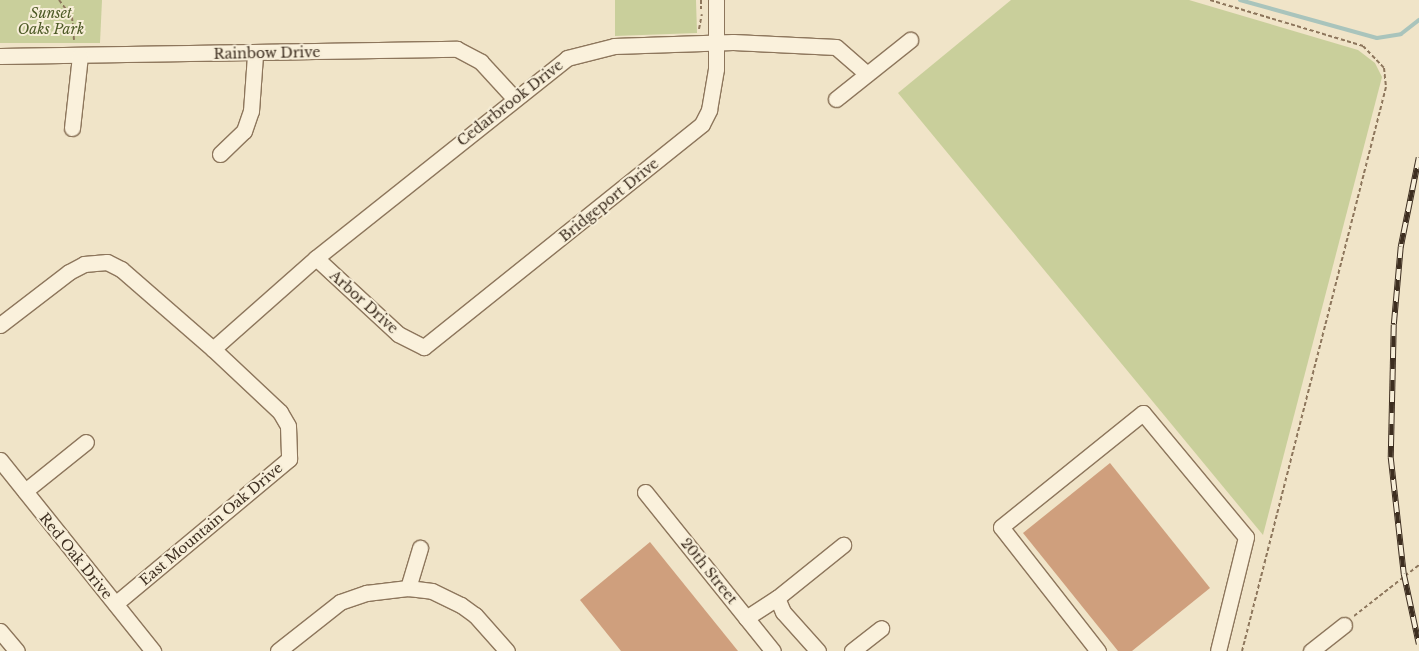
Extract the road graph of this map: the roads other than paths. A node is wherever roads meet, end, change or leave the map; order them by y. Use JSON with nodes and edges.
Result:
{"nodes":[{"id":1,"x":716,"y":0,"type":"edge"},
{"id":2,"x":910,"y":40,"type":"dead end"},
{"id":3,"x":717,"y":42,"type":"junction"},
{"id":4,"x":77,"y":55,"type":"junction"},
{"id":5,"x":255,"y":55,"type":"junction"},
{"id":6,"x":0,"y":56,"type":"edge"},
{"id":7,"x":867,"y":74,"type":"junction"},
{"id":8,"x":515,"y":99,"type":"junction"},
{"id":9,"x":836,"y":99,"type":"dead end"},
{"id":10,"x":72,"y":128,"type":"dead end"},
{"id":11,"x":220,"y":154,"type":"dead end"},
{"id":12,"x":316,"y":258,"type":"junction"},
{"id":13,"x":0,"y":325,"type":"edge"},
{"id":14,"x":414,"y":345,"type":"joint"},
{"id":15,"x":213,"y":349,"type":"junction"},
{"id":16,"x":86,"y":442,"type":"dead end"},
{"id":17,"x":0,"y":460,"type":"edge"},
{"id":18,"x":25,"y":491,"type":"junction"},
{"id":19,"x":644,"y":492,"type":"dead end"},
{"id":20,"x":843,"y":544,"type":"dead end"},
{"id":21,"x":420,"y":548,"type":"dead end"},
{"id":22,"x":408,"y":588,"type":"junction"},
{"id":23,"x":777,"y":598,"type":"junction"},
{"id":24,"x":115,"y":604,"type":"junction"},
{"id":25,"x":746,"y":618,"type":"junction"},
{"id":26,"x":1344,"y":625,"type":"road end"},
{"id":27,"x":881,"y":628,"type":"dead end"},
{"id":28,"x":0,"y":631,"type":"edge"},
{"id":29,"x":17,"y":651,"type":"edge"},
{"id":30,"x":153,"y":651,"type":"edge"},
{"id":31,"x":278,"y":651,"type":"edge"},
{"id":32,"x":507,"y":651,"type":"edge"},
{"id":33,"x":773,"y":651,"type":"edge"},
{"id":34,"x":818,"y":651,"type":"edge"},
{"id":35,"x":852,"y":651,"type":"edge"},
{"id":36,"x":1098,"y":651,"type":"edge"},
{"id":37,"x":1218,"y":651,"type":"edge"},
{"id":38,"x":1311,"y":651,"type":"edge"}],
"edges":[{"from":1,"to":3,"type":"street","name":"Bridgeport Drive"},
{"from":2,"to":7,"type":"street"},
{"from":3,"to":7,"type":"street","name":"Cedarbrook Drive"},
{"from":3,"to":8,"type":"street","name":"Cedarbrook Drive"},
{"from":3,"to":14,"type":"street","name":"Bridgeport Drive"},
{"from":4,"to":5,"type":"street","name":"Rainbow Drive"},
{"from":4,"to":6,"type":"street","name":"Rainbow Drive"},
{"from":4,"to":10,"type":"street"},
{"from":5,"to":8,"type":"street","name":"Rainbow Drive"},
{"from":5,"to":11,"type":"street"},
{"from":7,"to":9,"type":"street"},
{"from":8,"to":12,"type":"street","name":"Cedarbrook Drive"},
{"from":12,"to":14,"type":"street","name":"Arbor Drive"},
{"from":12,"to":15,"type":"street","name":"Cedarbrook Drive"},
{"from":13,"to":15,"type":"street","name":"East Mountain Oak Drive"},
{"from":15,"to":24,"type":"street","name":"East Mountain Oak Drive"},
{"from":16,"to":18,"type":"street"},
{"from":17,"to":18,"type":"street","name":"Red Oak Drive"},
{"from":18,"to":24,"type":"street","name":"Red Oak Drive"},
{"from":19,"to":25,"type":"street","name":"20th Street"},
{"from":20,"to":23,"type":"street"},
{"from":21,"to":22,"type":"street"},
{"from":22,"to":31,"type":"street"},
{"from":22,"to":32,"type":"street"},
{"from":23,"to":25,"type":"street"},
{"from":23,"to":34,"type":"street"},
{"from":24,"to":30,"type":"street","name":"Red Oak Drive"},
{"from":25,"to":33,"type":"street","name":"20th Street"},
{"from":26,"to":38,"type":"street"},
{"from":27,"to":35,"type":"street"},
{"from":28,"to":29,"type":"street"},
{"from":36,"to":37,"type":"street"}]}
